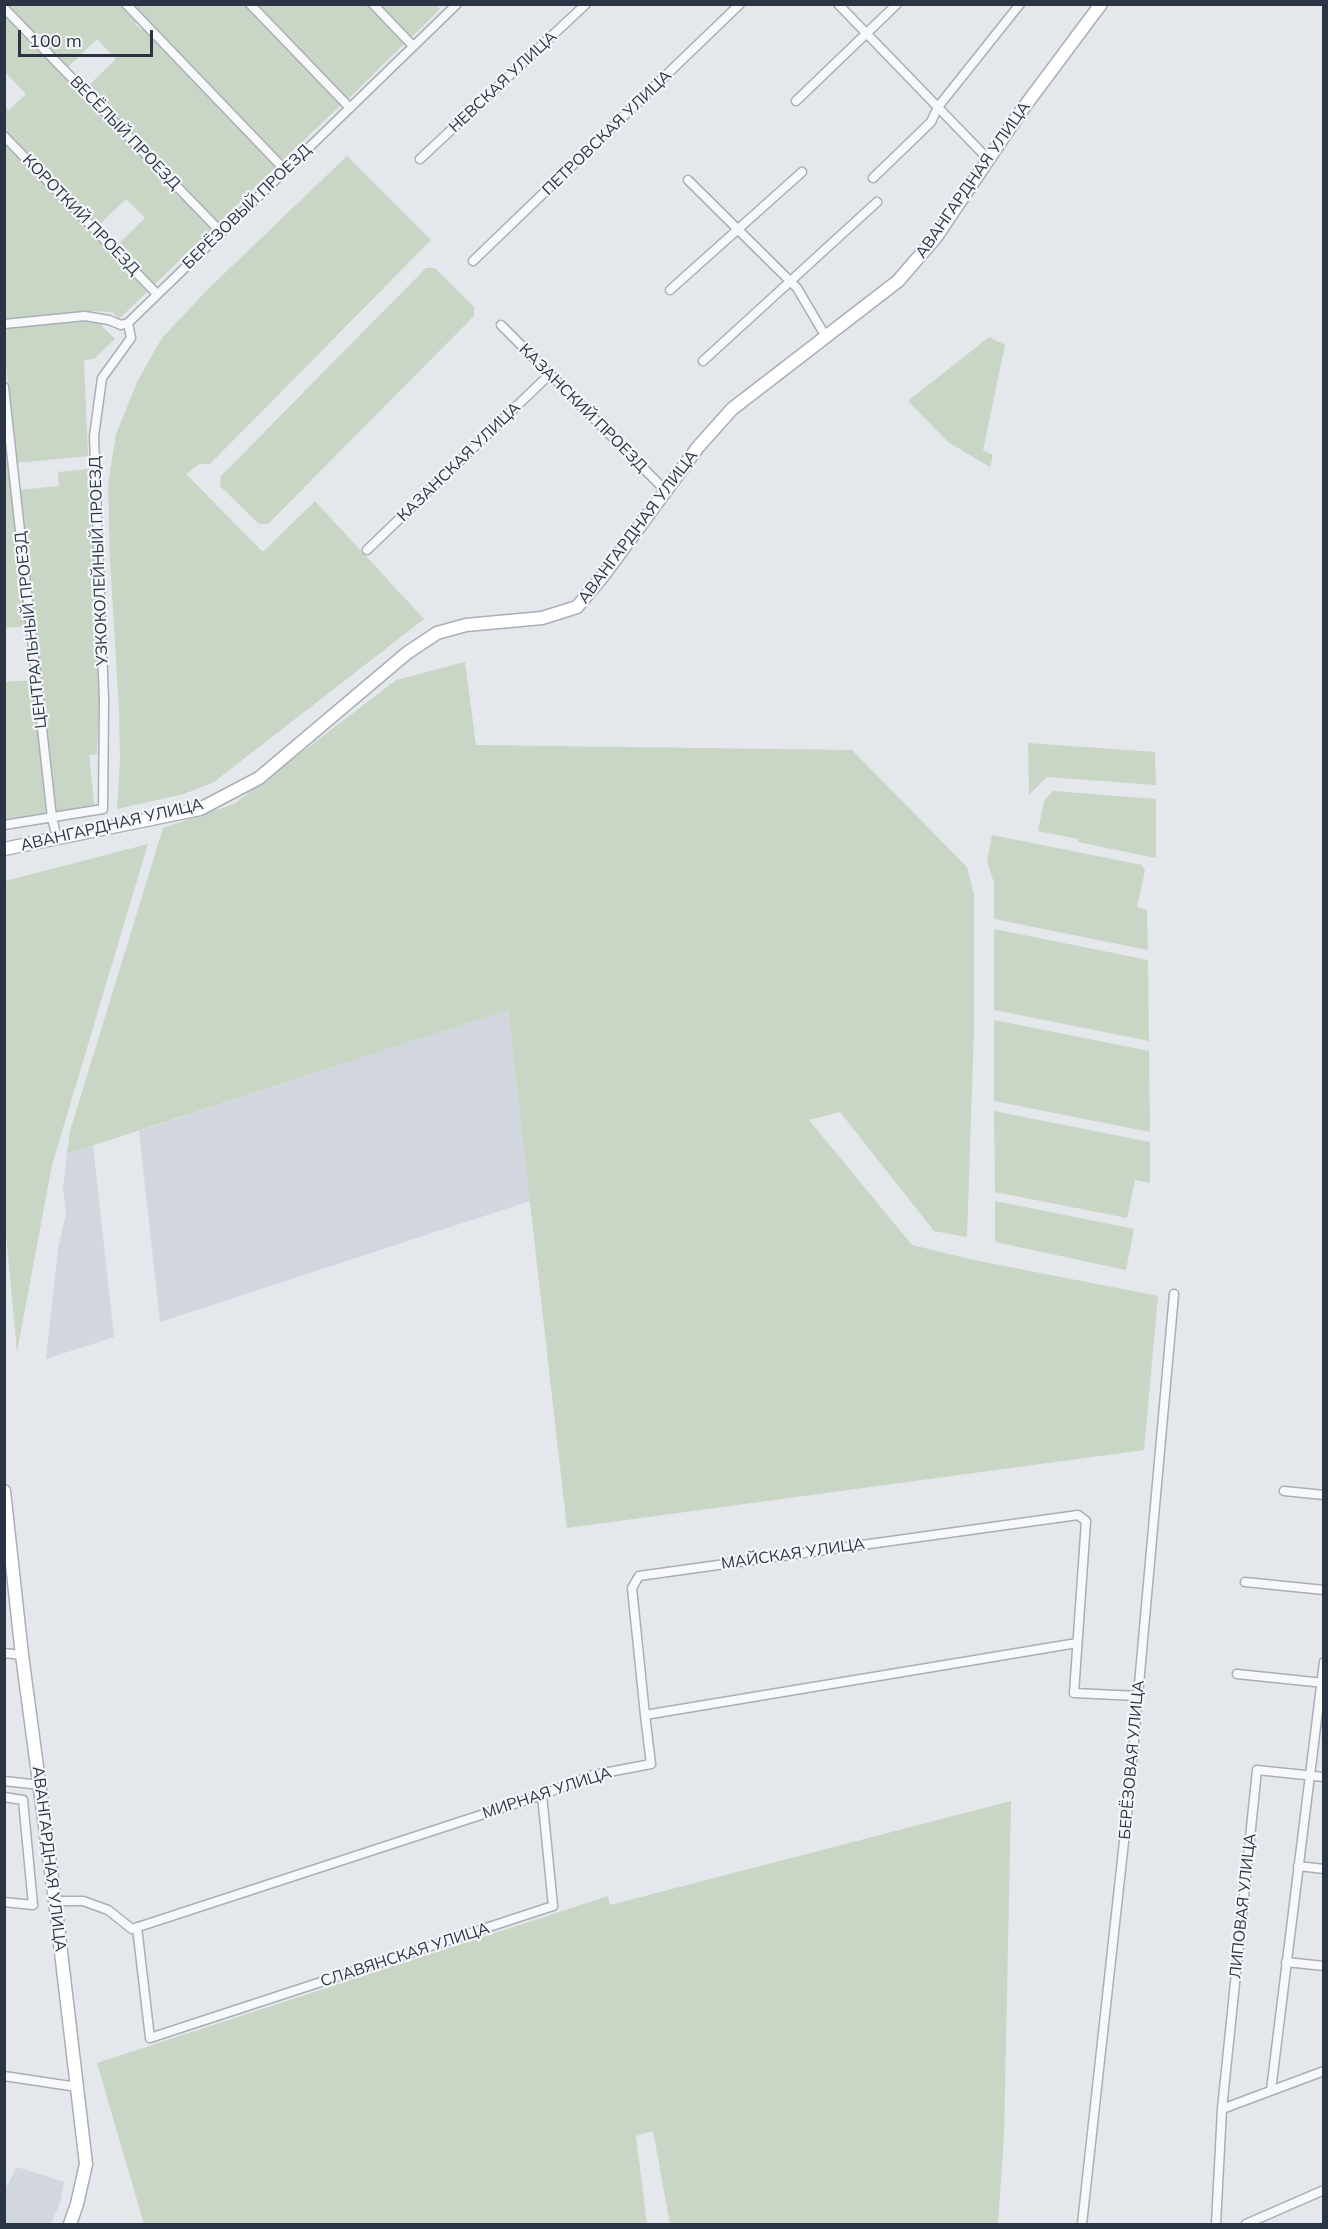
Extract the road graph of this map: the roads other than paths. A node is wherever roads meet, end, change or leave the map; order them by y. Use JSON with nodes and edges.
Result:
{"nodes":[{"id":1,"x":126,"y":4,"type":"edge"},
{"id":2,"x":250,"y":4,"type":"edge"},
{"id":3,"x":373,"y":4,"type":"edge"},
{"id":4,"x":457,"y":4,"type":"edge"},
{"id":5,"x":586,"y":4,"type":"edge"},
{"id":6,"x":741,"y":4,"type":"edge"},
{"id":7,"x":838,"y":4,"type":"edge"},
{"id":8,"x":897,"y":4,"type":"edge"},
{"id":9,"x":1020,"y":4,"type":"edge"},
{"id":10,"x":1101,"y":4,"type":"edge"},
{"id":11,"x":4,"y":8,"type":"edge"},
{"id":12,"x":867,"y":34,"type":"junction"},
{"id":13,"x":414,"y":46,"type":"junction"},
{"id":14,"x":796,"y":101,"type":"dead end"},
{"id":15,"x":938,"y":107,"type":"junction"},
{"id":16,"x":350,"y":108,"type":"junction"},
{"id":17,"x":4,"y":136,"type":"edge"},
{"id":18,"x":420,"y":159,"type":"dead end"},
{"id":19,"x":988,"y":159,"type":"junction"},
{"id":20,"x":285,"y":170,"type":"junction"},
{"id":21,"x":802,"y":172,"type":"dead end"},
{"id":22,"x":873,"y":178,"type":"dead end"},
{"id":23,"x":688,"y":180,"type":"dead end"},
{"id":24,"x":877,"y":202,"type":"dead end"},
{"id":25,"x":738,"y":229,"type":"junction"},
{"id":26,"x":221,"y":232,"type":"junction"},
{"id":27,"x":473,"y":261,"type":"dead end"},
{"id":28,"x":790,"y":281,"type":"junction"},
{"id":29,"x":670,"y":290,"type":"dead end"},
{"id":30,"x":157,"y":294,"type":"junction"},
{"id":31,"x":128,"y":323,"type":"junction"},
{"id":32,"x":4,"y":324,"type":"edge"},
{"id":33,"x":501,"y":324,"type":"dead end"},
{"id":34,"x":826,"y":337,"type":"junction"},
{"id":35,"x":703,"y":361,"type":"dead end"},
{"id":36,"x":550,"y":374,"type":"junction"},
{"id":37,"x":4,"y":387,"type":"edge"},
{"id":38,"x":666,"y":491,"type":"junction"},
{"id":39,"x":367,"y":550,"type":"dead end"},
{"id":40,"x":52,"y":818,"type":"junction"},
{"id":41,"x":4,"y":825,"type":"edge"},
{"id":42,"x":57,"y":838,"type":"junction"},
{"id":43,"x":4,"y":849,"type":"edge"},
{"id":44,"x":1174,"y":1294,"type":"dead end"},
{"id":45,"x":4,"y":1491,"type":"edge"},
{"id":46,"x":1284,"y":1491,"type":"dead end"},
{"id":47,"x":1323,"y":1495,"type":"edge"},
{"id":48,"x":1245,"y":1582,"type":"dead end"},
{"id":49,"x":1323,"y":1590,"type":"edge"},
{"id":50,"x":1077,"y":1643,"type":"junction"},
{"id":51,"x":4,"y":1653,"type":"edge"},
{"id":52,"x":22,"y":1655,"type":"junction"},
{"id":53,"x":1323,"y":1662,"type":"edge"},
{"id":54,"x":1237,"y":1674,"type":"dead end"},
{"id":55,"x":1322,"y":1683,"type":"edge"},
{"id":56,"x":1138,"y":1696,"type":"junction"},
{"id":57,"x":645,"y":1715,"type":"junction"},
{"id":58,"x":1309,"y":1775,"type":"junction"},
{"id":59,"x":1323,"y":1777,"type":"edge"},
{"id":60,"x":4,"y":1781,"type":"edge"},
{"id":61,"x":40,"y":1785,"type":"junction"},
{"id":62,"x":542,"y":1795,"type":"junction"},
{"id":63,"x":4,"y":1797,"type":"edge"},
{"id":64,"x":1298,"y":1866,"type":"junction"},
{"id":65,"x":1323,"y":1869,"type":"edge"},
{"id":66,"x":55,"y":1901,"type":"junction"},
{"id":67,"x":4,"y":1902,"type":"edge"},
{"id":68,"x":137,"y":1928,"type":"junction"},
{"id":69,"x":1286,"y":1962,"type":"junction"},
{"id":70,"x":1323,"y":1966,"type":"edge"},
{"id":71,"x":1323,"y":2071,"type":"edge"},
{"id":72,"x":4,"y":2076,"type":"edge"},
{"id":73,"x":77,"y":2087,"type":"junction"},
{"id":74,"x":1271,"y":2090,"type":"junction"},
{"id":75,"x":1222,"y":2109,"type":"junction"},
{"id":76,"x":1323,"y":2190,"type":"edge"},
{"id":77,"x":70,"y":2224,"type":"edge"},
{"id":78,"x":1082,"y":2224,"type":"edge"},
{"id":79,"x":1216,"y":2224,"type":"edge"},
{"id":80,"x":1246,"y":2224,"type":"edge"}],
"edges":[{"from":1,"to":20,"type":"street"},
{"from":2,"to":16,"type":"street"},
{"from":3,"to":13,"type":"street"},
{"from":4,"to":13,"type":"street","name":"БЕРЁЗОВЫЙ ПРОЕЗД"},
{"from":5,"to":18,"type":"street","name":"НЕВСКАЯ УЛИЦА"},
{"from":6,"to":27,"type":"street","name":"ПЕТРОВСКАЯ УЛИЦА"},
{"from":7,"to":12,"type":"street"},
{"from":8,"to":12,"type":"street"},
{"from":9,"to":15,"type":"street"},
{"from":10,"to":19,"type":"main road","name":"АВАНГАРДНАЯ УЛИЦА"},
{"from":11,"to":26,"type":"street","name":"ВЕСЁЛЫЙ ПРОЕЗД"},
{"from":12,"to":14,"type":"street"},
{"from":12,"to":15,"type":"street"},
{"from":13,"to":16,"type":"street","name":"БЕРЁЗОВЫЙ ПРОЕЗД"},
{"from":15,"to":19,"type":"street"},
{"from":15,"to":22,"type":"street"},
{"from":16,"to":20,"type":"street","name":"БЕРЁЗОВЫЙ ПРОЕЗД"},
{"from":17,"to":30,"type":"street","name":"КОРОТКИЙ ПРОЕЗД"},
{"from":19,"to":34,"type":"main road","name":"АВАНГАРДНАЯ УЛИЦА"},
{"from":20,"to":26,"type":"street","name":"БЕРЁЗОВЫЙ ПРОЕЗД"},
{"from":21,"to":25,"type":"street"},
{"from":23,"to":25,"type":"street"},
{"from":24,"to":28,"type":"street"},
{"from":25,"to":28,"type":"street"},
{"from":25,"to":29,"type":"street"},
{"from":26,"to":30,"type":"street","name":"БЕРЁЗОВЫЙ ПРОЕЗД"},
{"from":28,"to":34,"type":"street"},
{"from":28,"to":35,"type":"street"},
{"from":30,"to":31,"type":"street","name":"БЕРЁЗОВЫЙ ПРОЕЗД"},
{"from":31,"to":32,"type":"street"},
{"from":31,"to":40,"type":"street","name":"УЗКОКОЛЕЙНЫЙ ПРОЕЗД"},
{"from":33,"to":36,"type":"street","name":"КАЗАНСКИЙ ПРОЕЗД"},
{"from":34,"to":38,"type":"main road","name":"АВАНГАРДНАЯ УЛИЦА"},
{"from":36,"to":38,"type":"street","name":"КАЗАНСКИЙ ПРОЕЗД"},
{"from":36,"to":39,"type":"street","name":"КАЗАНСКАЯ УЛИЦА"},
{"from":37,"to":40,"type":"street","name":"ЦЕНТРАЛЬНЫЙ ПРОЕЗД"},
{"from":38,"to":42,"type":"main road","name":"АВАНГАРДНАЯ УЛИЦА"},
{"from":40,"to":41,"type":"street"},
{"from":40,"to":42,"type":"street","name":"ЦЕНТРАЛЬНЫЙ ПРОЕЗД"},
{"from":42,"to":43,"type":"main road","name":"АВАНГАРДНАЯ УЛИЦА"},
{"from":44,"to":56,"type":"street","name":"БЕРЁЗОВАЯ УЛИЦА"},
{"from":45,"to":52,"type":"main road","name":"АВАНГАРДНАЯ УЛИЦА"},
{"from":46,"to":47,"type":"street"},
{"from":48,"to":49,"type":"street"},
{"from":50,"to":56,"type":"street"},
{"from":50,"to":57,"type":"street"},
{"from":50,"to":57,"type":"street","name":"МАЙСКАЯ УЛИЦА"},
{"from":51,"to":52,"type":"street"},
{"from":52,"to":61,"type":"main road","name":"АВАНГАРДНАЯ УЛИЦА"},
{"from":53,"to":55,"type":"street"},
{"from":54,"to":55,"type":"street"},
{"from":55,"to":58,"type":"street"},
{"from":56,"to":78,"type":"street","name":"БЕРЁЗОВАЯ УЛИЦА"},
{"from":57,"to":62,"type":"street","name":"МИРНАЯ УЛИЦА"},
{"from":58,"to":59,"type":"street","name":"ЛИПОВАЯ УЛИЦА"},
{"from":58,"to":64,"type":"street"},
{"from":58,"to":75,"type":"street","name":"ЛИПОВАЯ УЛИЦА"},
{"from":60,"to":61,"type":"street"},
{"from":61,"to":66,"type":"main road","name":"АВАНГАРДНАЯ УЛИЦА"},
{"from":62,"to":68,"type":"street","name":"МИРНАЯ УЛИЦА"},
{"from":62,"to":68,"type":"street","name":"СЛАВЯНСКАЯ УЛИЦА"},
{"from":63,"to":67,"type":"street"},
{"from":64,"to":65,"type":"street"},
{"from":64,"to":69,"type":"street"},
{"from":66,"to":68,"type":"street"},
{"from":66,"to":73,"type":"main road","name":"АВАНГАРДНАЯ УЛИЦА"},
{"from":69,"to":70,"type":"street"},
{"from":69,"to":74,"type":"street"},
{"from":71,"to":74,"type":"street"},
{"from":72,"to":73,"type":"street"},
{"from":73,"to":77,"type":"main road","name":"АВАНГАРДНАЯ УЛИЦА"},
{"from":74,"to":75,"type":"street"},
{"from":75,"to":79,"type":"street"},
{"from":76,"to":80,"type":"street"}]}
